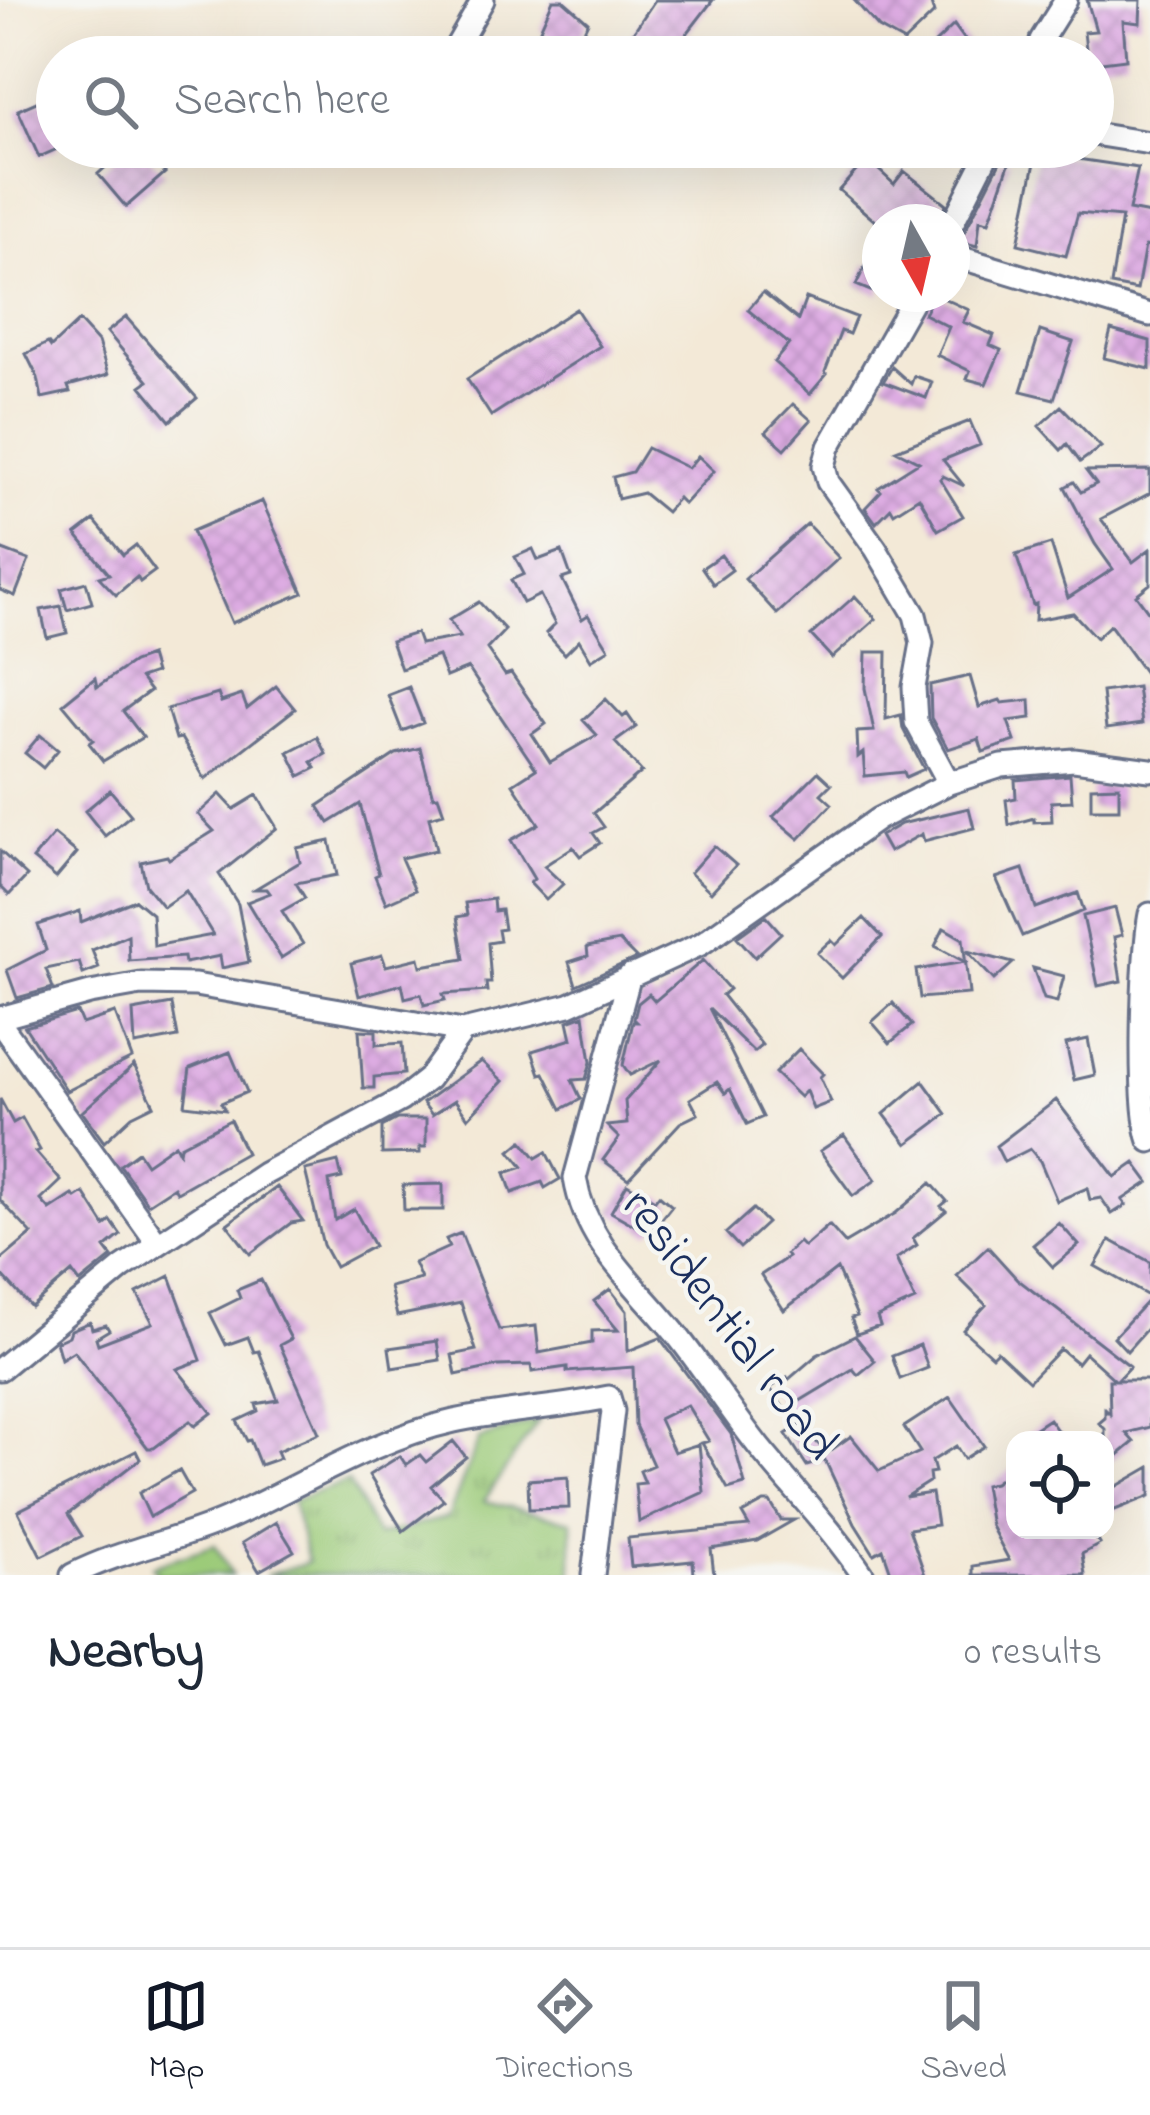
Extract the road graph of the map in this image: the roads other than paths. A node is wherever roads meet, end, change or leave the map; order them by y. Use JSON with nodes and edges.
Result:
{"nodes":[{"id":1,"x":483,"y":0,"type":"edge"},
{"id":2,"x":1066,"y":0,"type":"edge"},
{"id":3,"x":462,"y":36,"type":"edge"},
{"id":4,"x":1044,"y":36,"type":"edge"},
{"id":5,"x":1114,"y":137,"type":"edge"},
{"id":6,"x":1150,"y":143,"type":"edge"},
{"id":7,"x":980,"y":168,"type":"edge"},
{"id":8,"x":962,"y":204,"type":"edge"},
{"id":9,"x":970,"y":260,"type":"edge"},
{"id":10,"x":906,"y":312,"type":"edge"},
{"id":11,"x":1150,"y":315,"type":"edge"},
{"id":12,"x":1150,"y":770,"type":"edge"},
{"id":13,"x":949,"y":783,"type":"junction"},
{"id":14,"x":1150,"y":914,"type":"edge"},
{"id":15,"x":630,"y":975,"type":"junction"},
{"id":16,"x":0,"y":1020,"type":"edge"},
{"id":17,"x":464,"y":1031,"type":"junction"},
{"id":18,"x":1150,"y":1141,"type":"edge"},
{"id":19,"x":158,"y":1244,"type":"junction"},
{"id":20,"x":0,"y":1370,"type":"edge"},
{"id":21,"x":72,"y":1575,"type":"edge"},
{"id":22,"x":593,"y":1575,"type":"edge"},
{"id":23,"x":863,"y":1575,"type":"edge"}],
"edges":[{"from":1,"to":3,"type":"street"},
{"from":2,"to":4,"type":"street"},
{"from":5,"to":6,"type":"street"},
{"from":7,"to":8,"type":"street"},
{"from":9,"to":11,"type":"street"},
{"from":10,"to":13,"type":"street"},
{"from":12,"to":13,"type":"street"},
{"from":13,"to":15,"type":"street"},
{"from":14,"to":18,"type":"street"},
{"from":15,"to":17,"type":"street"},
{"from":15,"to":23,"type":"street","name":"residential road"},
{"from":16,"to":17,"type":"street"},
{"from":16,"to":19,"type":"street"},
{"from":17,"to":19,"type":"street"},
{"from":19,"to":20,"type":"street"},
{"from":21,"to":22,"type":"street"}]}
